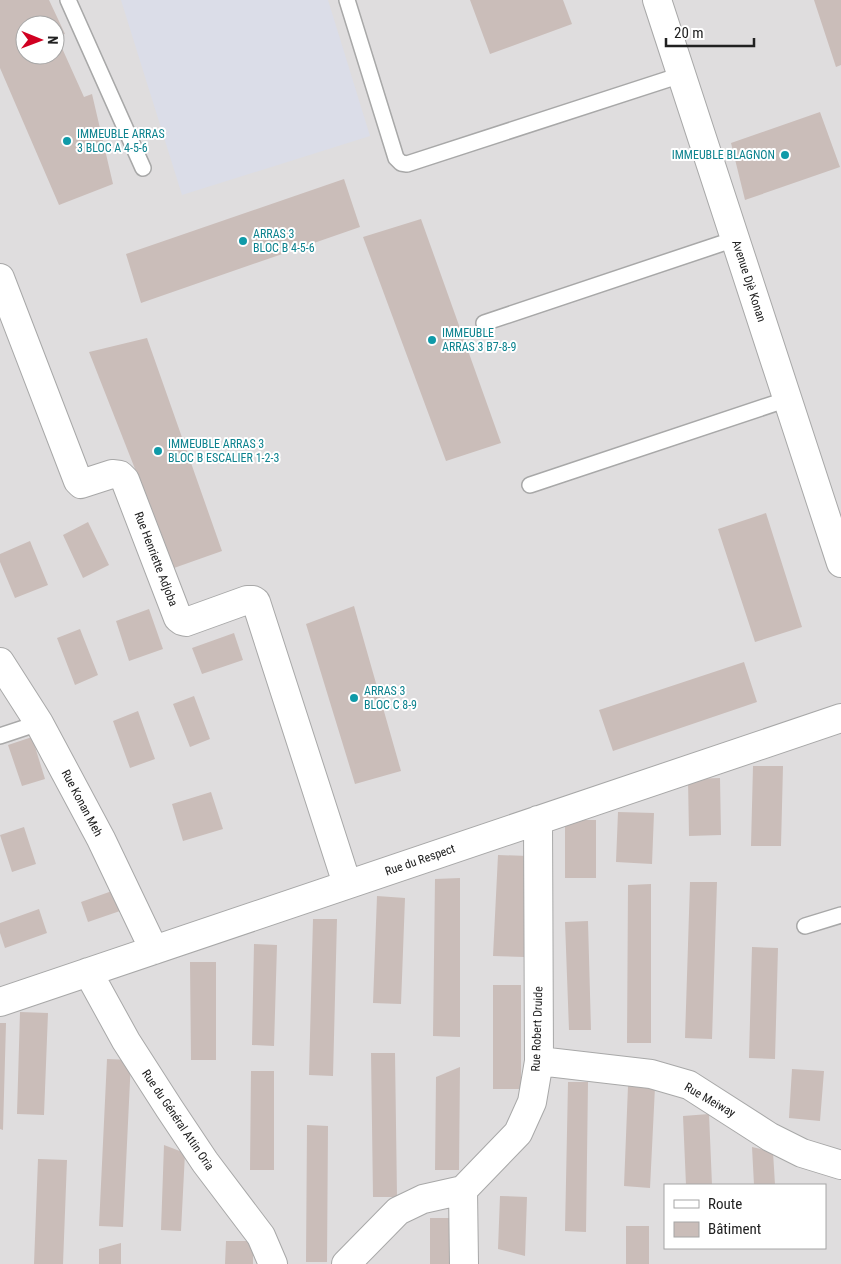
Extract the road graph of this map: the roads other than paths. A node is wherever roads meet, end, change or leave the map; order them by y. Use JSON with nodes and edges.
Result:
{"nodes":[{"id":1,"x":68,"y":0,"type":"edge"},
{"id":2,"x":346,"y":0,"type":"edge"},
{"id":3,"x":657,"y":0,"type":"edge"},
{"id":4,"x":681,"y":74,"type":"junction"},
{"id":5,"x":143,"y":168,"type":"dead end"},
{"id":6,"x":735,"y":239,"type":"junction"},
{"id":7,"x":0,"y":278,"type":"edge"},
{"id":8,"x":6,"y":310,"type":"edge"},
{"id":9,"x":484,"y":323,"type":"dead end"},
{"id":10,"x":788,"y":399,"type":"junction"},
{"id":11,"x":530,"y":485,"type":"dead end"},
{"id":12,"x":841,"y":563,"type":"edge"},
{"id":13,"x":0,"y":662,"type":"edge"},
{"id":14,"x":841,"y":718,"type":"edge"},
{"id":15,"x":39,"y":723,"type":"junction"},
{"id":16,"x":0,"y":736,"type":"edge"},
{"id":17,"x":538,"y":820,"type":"junction"},
{"id":18,"x":347,"y":884,"type":"junction"},
{"id":19,"x":841,"y":915,"type":"edge"},
{"id":20,"x":805,"y":926,"type":"dead end"},
{"id":21,"x":154,"y":950,"type":"junction"},
{"id":22,"x":88,"y":972,"type":"junction"},
{"id":23,"x":0,"y":1002,"type":"edge"},
{"id":24,"x":539,"y":1060,"type":"junction"},
{"id":25,"x":841,"y":1165,"type":"edge"},
{"id":26,"x":463,"y":1190,"type":"junction"},
{"id":27,"x":273,"y":1264,"type":"edge"},
{"id":28,"x":346,"y":1264,"type":"edge"},
{"id":29,"x":464,"y":1264,"type":"edge"}],
"edges":[{"from":1,"to":5,"type":"lane"},
{"from":2,"to":4,"type":"lane"},
{"from":3,"to":4,"type":"street","name":"Avenue Djè Konan"},
{"from":4,"to":6,"type":"street","name":"Avenue Djè Konan"},
{"from":6,"to":9,"type":"lane"},
{"from":6,"to":10,"type":"street","name":"Avenue Djè Konan"},
{"from":7,"to":8,"type":"street","name":"Rue Henriette Adjoba"},
{"from":8,"to":18,"type":"street","name":"Rue Henriette Adjoba"},
{"from":10,"to":11,"type":"lane"},
{"from":10,"to":12,"type":"street","name":"Avenue Djè Konan"},
{"from":13,"to":15,"type":"street","name":"Rue Konan Meh"},
{"from":14,"to":17,"type":"street","name":"Rue du Respect"},
{"from":15,"to":16,"type":"lane"},
{"from":15,"to":21,"type":"street","name":"Rue Konan Meh"},
{"from":17,"to":18,"type":"street","name":"Rue du Respect"},
{"from":17,"to":24,"type":"street","name":"Rue Robert Druide"},
{"from":18,"to":21,"type":"street","name":"Rue du Respect"},
{"from":19,"to":20,"type":"lane"},
{"from":21,"to":22,"type":"street","name":"Rue du Respect"},
{"from":22,"to":23,"type":"street","name":"Rue du Respect"},
{"from":22,"to":27,"type":"street","name":"Rue du Général Attin Oria"},
{"from":24,"to":25,"type":"street","name":"Rue Meiway"},
{"from":24,"to":26,"type":"street","name":"Rue Robert Druide"},
{"from":26,"to":28,"type":"street"},
{"from":26,"to":29,"type":"street"}]}
